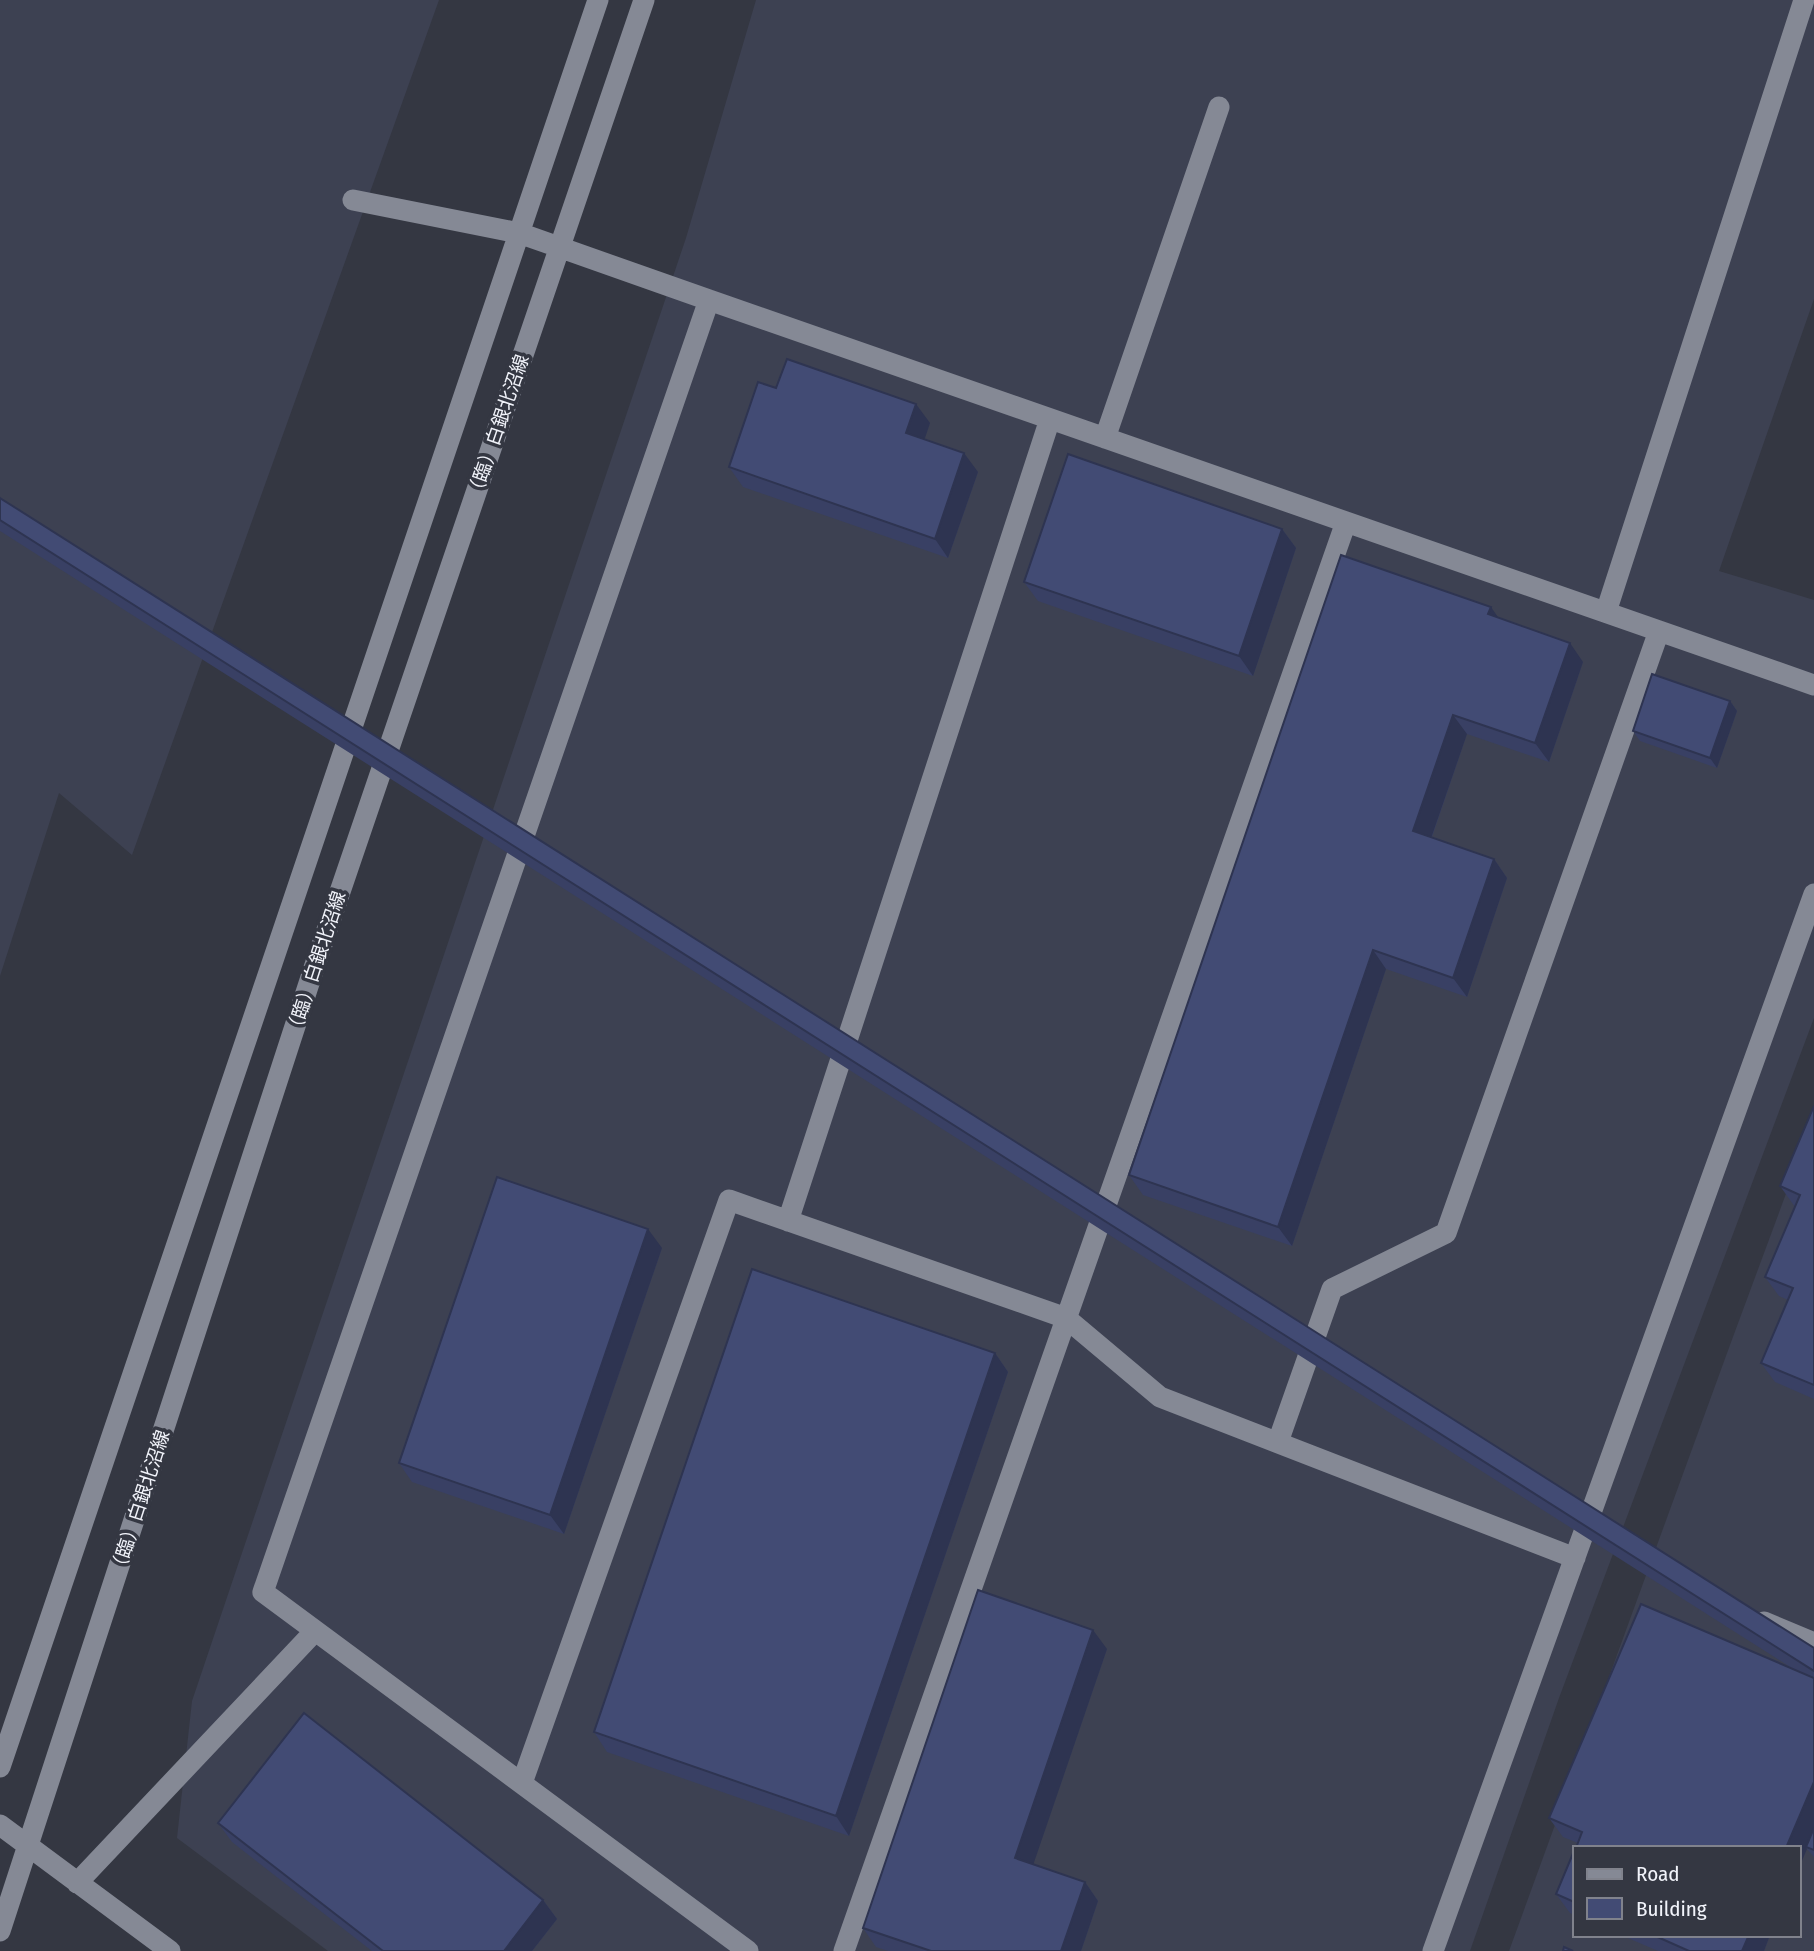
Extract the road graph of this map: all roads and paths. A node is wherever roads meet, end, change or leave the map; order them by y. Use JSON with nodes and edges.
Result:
{"nodes":[{"id":1,"x":597,"y":0,"type":"edge"},
{"id":2,"x":645,"y":0,"type":"edge"},
{"id":3,"x":1804,"y":0,"type":"edge"},
{"id":4,"x":1219,"y":107,"type":"dead end"},
{"id":5,"x":353,"y":200,"type":"dead end"},
{"id":6,"x":519,"y":233,"type":"junction"},
{"id":7,"x":559,"y":248,"type":"junction"},
{"id":8,"x":709,"y":300,"type":"junction"},
{"id":9,"x":1050,"y":419,"type":"junction"},
{"id":10,"x":1105,"y":438,"type":"junction"},
{"id":11,"x":1346,"y":522,"type":"junction"},
{"id":12,"x":1606,"y":612,"type":"junction"},
{"id":13,"x":1659,"y":631,"type":"junction"},
{"id":14,"x":1814,"y":685,"type":"edge"},
{"id":15,"x":1814,"y":894,"type":"edge"},
{"id":16,"x":788,"y":1221,"type":"junction"},
{"id":17,"x":1066,"y":1318,"type":"junction"},
{"id":18,"x":1278,"y":1442,"type":"junction"},
{"id":19,"x":1575,"y":1558,"type":"junction"},
{"id":20,"x":1750,"y":1615,"type":"edge"},
{"id":21,"x":315,"y":1630,"type":"junction"},
{"id":22,"x":1814,"y":1643,"type":"edge"},
{"id":23,"x":0,"y":1767,"type":"edge"},
{"id":24,"x":522,"y":1783,"type":"junction"},
{"id":25,"x":0,"y":1825,"type":"edge"},
{"id":26,"x":77,"y":1882,"type":"junction"},
{"id":27,"x":0,"y":1931,"type":"edge"},
{"id":28,"x":170,"y":1951,"type":"edge"},
{"id":29,"x":748,"y":1951,"type":"edge"},
{"id":30,"x":844,"y":1951,"type":"edge"},
{"id":31,"x":1433,"y":1951,"type":"edge"}],
"edges":[{"from":1,"to":6,"type":"street"},
{"from":2,"to":7,"type":"street","name":"（臨）白銀北沼線"},
{"from":3,"to":12,"type":"street"},
{"from":4,"to":10,"type":"street"},
{"from":5,"to":6,"type":"street"},
{"from":6,"to":7,"type":"street"},
{"from":6,"to":23,"type":"street"},
{"from":7,"to":8,"type":"street"},
{"from":7,"to":27,"type":"street","name":"（臨）白銀北沼線"},
{"from":8,"to":9,"type":"street"},
{"from":8,"to":21,"type":"street"},
{"from":9,"to":10,"type":"street"},
{"from":9,"to":16,"type":"street"},
{"from":10,"to":11,"type":"street"},
{"from":11,"to":12,"type":"street"},
{"from":11,"to":17,"type":"street"},
{"from":12,"to":13,"type":"street"},
{"from":13,"to":14,"type":"street"},
{"from":13,"to":18,"type":"street"},
{"from":15,"to":19,"type":"street"},
{"from":16,"to":17,"type":"street"},
{"from":16,"to":24,"type":"street"},
{"from":17,"to":18,"type":"street"},
{"from":17,"to":30,"type":"street"},
{"from":18,"to":19,"type":"street"},
{"from":19,"to":31,"type":"street"},
{"from":20,"to":22,"type":"street"},
{"from":21,"to":24,"type":"street"},
{"from":21,"to":26,"type":"street"},
{"from":24,"to":29,"type":"street"},
{"from":25,"to":26,"type":"street"},
{"from":26,"to":28,"type":"street"}]}
